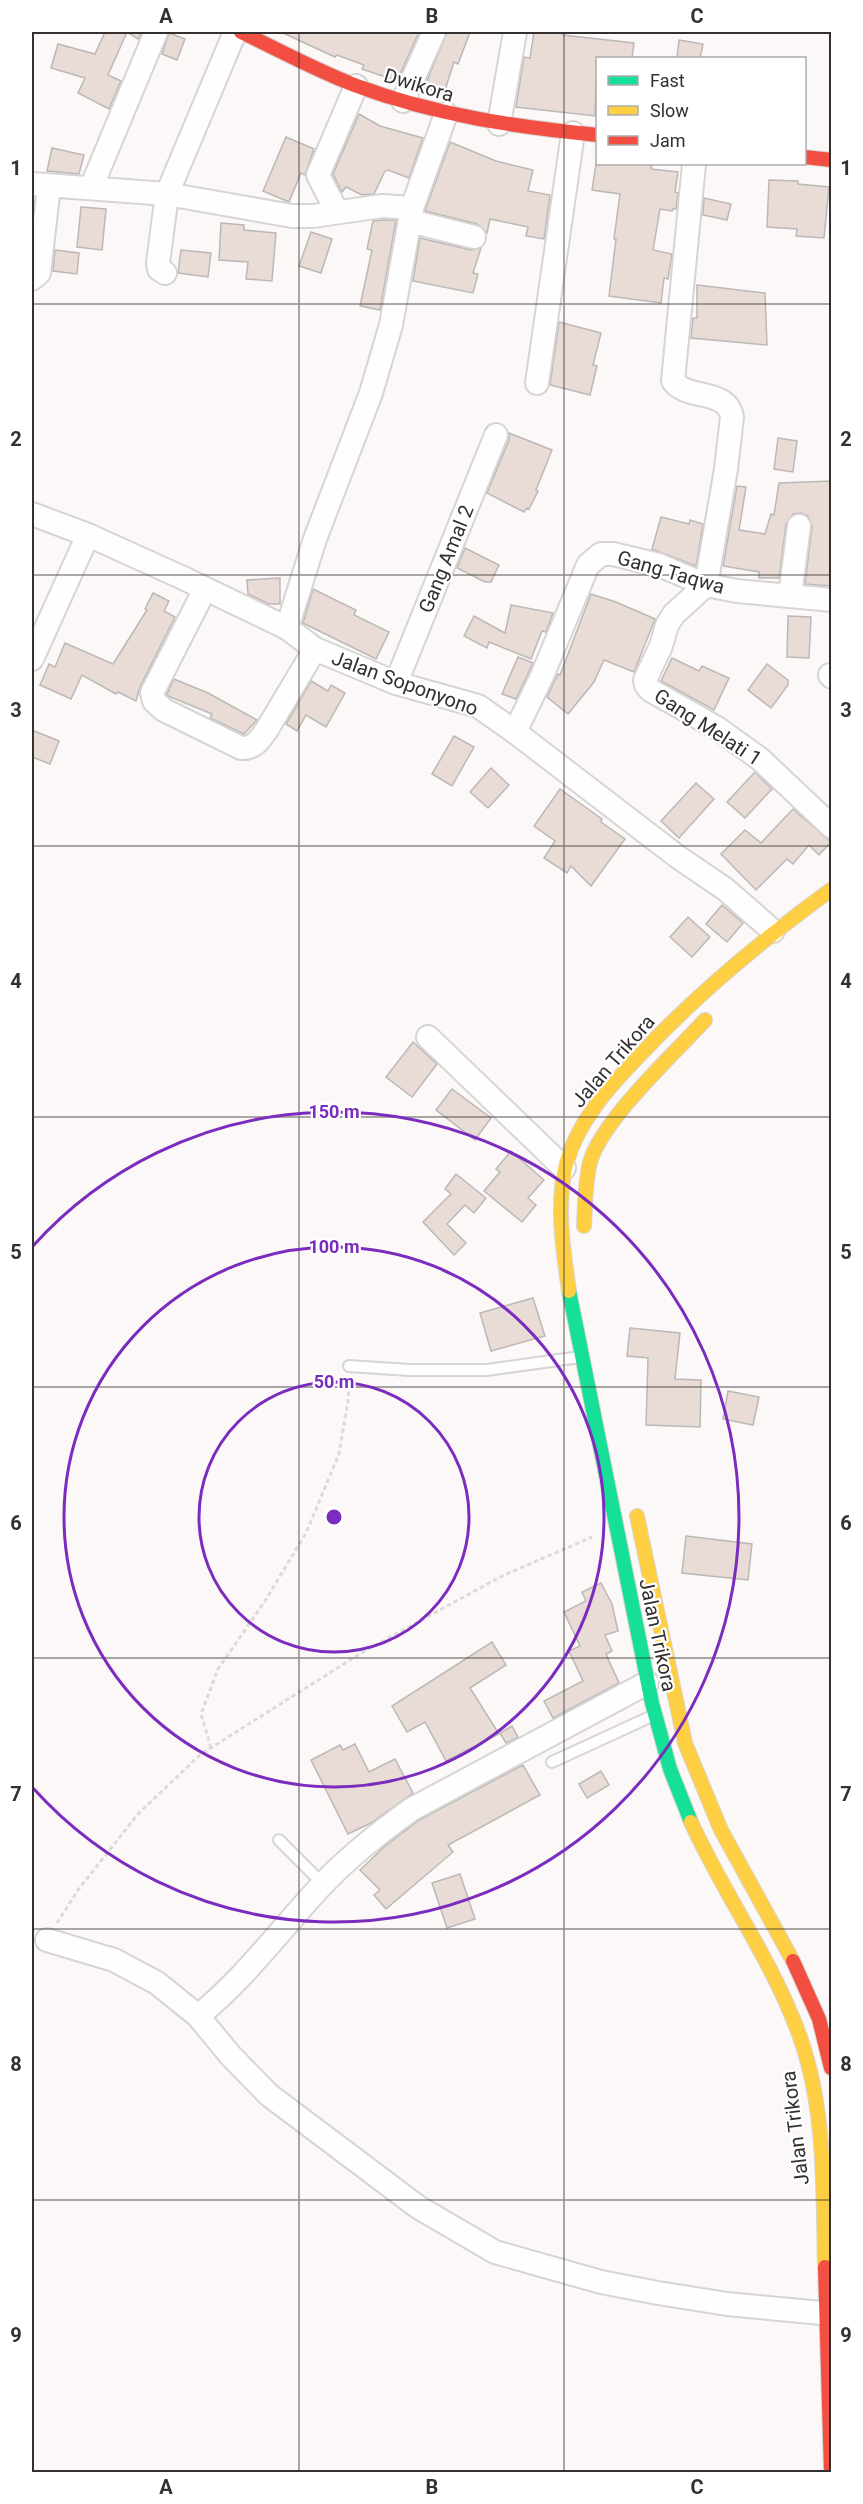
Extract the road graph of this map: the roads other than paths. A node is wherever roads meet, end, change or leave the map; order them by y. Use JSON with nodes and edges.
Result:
{"nodes":[{"id":1,"x":156,"y":32,"type":"edge"},
{"id":2,"x":235,"y":32,"type":"edge"},
{"id":3,"x":242,"y":32,"type":"edge"},
{"id":4,"x":434,"y":32,"type":"edge"},
{"id":5,"x":515,"y":32,"type":"edge"},
{"id":6,"x":356,"y":86,"type":"junction"},
{"id":7,"x":403,"y":101,"type":"junction"},
{"id":8,"x":446,"y":114,"type":"junction"},
{"id":9,"x":499,"y":124,"type":"junction"},
{"id":10,"x":573,"y":133,"type":"junction"},
{"id":11,"x":596,"y":135,"type":"edge"},
{"id":12,"x":806,"y":157,"type":"edge"},
{"id":13,"x":831,"y":160,"type":"edge"},
{"id":14,"x":694,"y":165,"type":"edge"},
{"id":15,"x":40,"y":185,"type":"edge"},
{"id":16,"x":91,"y":188,"type":"junction"},
{"id":17,"x":167,"y":194,"type":"junction"},
{"id":18,"x":337,"y":212,"type":"junction"},
{"id":19,"x":411,"y":214,"type":"junction"},
{"id":20,"x":474,"y":237,"type":"dead end"},
{"id":21,"x":165,"y":273,"type":"dead end"},
{"id":22,"x":32,"y":279,"type":"edge"},
{"id":23,"x":537,"y":383,"type":"dead end"},
{"id":24,"x":496,"y":435,"type":"dead end"},
{"id":25,"x":32,"y":514,"type":"edge"},
{"id":26,"x":799,"y":526,"type":"dead end"},
{"id":27,"x":88,"y":535,"type":"junction"},
{"id":28,"x":706,"y":585,"type":"junction"},
{"id":29,"x":205,"y":589,"type":"junction"},
{"id":30,"x":790,"y":596,"type":"junction"},
{"id":31,"x":831,"y":600,"type":"edge"},
{"id":32,"x":287,"y":628,"type":"junction"},
{"id":33,"x":315,"y":649,"type":"junction"},
{"id":34,"x":32,"y":659,"type":"edge"},
{"id":35,"x":396,"y":683,"type":"junction"},
{"id":36,"x":515,"y":732,"type":"junction"},
{"id":37,"x":831,"y":827,"type":"edge"},
{"id":38,"x":831,"y":889,"type":"edge"},
{"id":39,"x":773,"y":931,"type":"junction"},
{"id":40,"x":718,"y":1007,"type":"dead end"},
{"id":41,"x":428,"y":1037,"type":"dead end"},
{"id":42,"x":564,"y":1168,"type":"junction"},
{"id":43,"x":584,"y":1236,"type":"dead end"},
{"id":44,"x":583,"y":1356,"type":"junction"},
{"id":45,"x":349,"y":1366,"type":"road end"},
{"id":46,"x":634,"y":1504,"type":"dead end"},
{"id":47,"x":647,"y":1683,"type":"junction"},
{"id":48,"x":655,"y":1714,"type":"junction"},
{"id":49,"x":552,"y":1762,"type":"dead end"},
{"id":50,"x":279,"y":1840,"type":"dead end"},
{"id":51,"x":323,"y":1884,"type":"junction"},
{"id":52,"x":47,"y":1940,"type":"road end"},
{"id":53,"x":198,"y":2016,"type":"junction"},
{"id":54,"x":831,"y":2074,"type":"edge"},
{"id":55,"x":830,"y":2314,"type":"edge"},
{"id":56,"x":831,"y":2472,"type":"edge"}],
"edges":[{"from":1,"to":16,"type":"street"},
{"from":2,"to":17,"type":"street"},
{"from":3,"to":6,"type":"main road","name":"Dwikora"},
{"from":4,"to":7,"type":"street"},
{"from":5,"to":9,"type":"street"},
{"from":6,"to":7,"type":"main road","name":"Dwikora"},
{"from":6,"to":18,"type":"street"},
{"from":7,"to":8,"type":"main road","name":"Dwikora"},
{"from":8,"to":9,"type":"main road","name":"Dwikora"},
{"from":8,"to":19,"type":"street"},
{"from":9,"to":10,"type":"main road","name":"Dwikora"},
{"from":10,"to":11,"type":"main road","name":"Dwikora"},
{"from":10,"to":23,"type":"street"},
{"from":12,"to":13,"type":"main road"},
{"from":14,"to":28,"type":"street"},
{"from":15,"to":16,"type":"street"},
{"from":15,"to":22,"type":"street"},
{"from":16,"to":17,"type":"street"},
{"from":17,"to":18,"type":"street"},
{"from":17,"to":21,"type":"street"},
{"from":18,"to":19,"type":"street"},
{"from":19,"to":20,"type":"street"},
{"from":19,"to":32,"type":"street"},
{"from":24,"to":35,"type":"street","name":"Gang Amal 2"},
{"from":25,"to":27,"type":"street","name":"Jalan Soponyono"},
{"from":26,"to":30,"type":"street"},
{"from":27,"to":29,"type":"street","name":"Jalan Soponyono"},
{"from":27,"to":34,"type":"street"},
{"from":28,"to":30,"type":"street","name":"Gang Taqwa"},
{"from":28,"to":36,"type":"street","name":"Gang Taqwa"},
{"from":28,"to":37,"type":"street","name":"Gang Melati 1"},
{"from":29,"to":32,"type":"street","name":"Jalan Soponyono"},
{"from":29,"to":33,"type":"street"},
{"from":30,"to":31,"type":"street","name":"Gang Taqwa"},
{"from":32,"to":33,"type":"street","name":"Jalan Soponyono"},
{"from":33,"to":35,"type":"street","name":"Jalan Soponyono"},
{"from":35,"to":36,"type":"street","name":"Jalan Soponyono"},
{"from":36,"to":39,"type":"street","name":"Jalan Soponyono"},
{"from":38,"to":39,"type":"main road","name":"Jalan Trikora"},
{"from":39,"to":42,"type":"main road","name":"Jalan Trikora"},
{"from":40,"to":43,"type":"main road","name":"Jalan Trikora"},
{"from":41,"to":42,"type":"street"},
{"from":42,"to":44,"type":"main road","name":"Jalan Trikora"},
{"from":44,"to":45,"type":"lane"},
{"from":44,"to":47,"type":"main road","name":"Jalan Trikora"},
{"from":46,"to":54,"type":"main road","name":"Jalan Trikora"},
{"from":47,"to":48,"type":"main road","name":"Jalan Trikora"},
{"from":47,"to":51,"type":"street"},
{"from":48,"to":49,"type":"lane"},
{"from":48,"to":55,"type":"main road","name":"Jalan Trikora"},
{"from":50,"to":51,"type":"lane"},
{"from":51,"to":53,"type":"street"},
{"from":52,"to":53,"type":"street"},
{"from":53,"to":55,"type":"street"},
{"from":55,"to":56,"type":"main road","name":"Jalan Trikora"}]}
